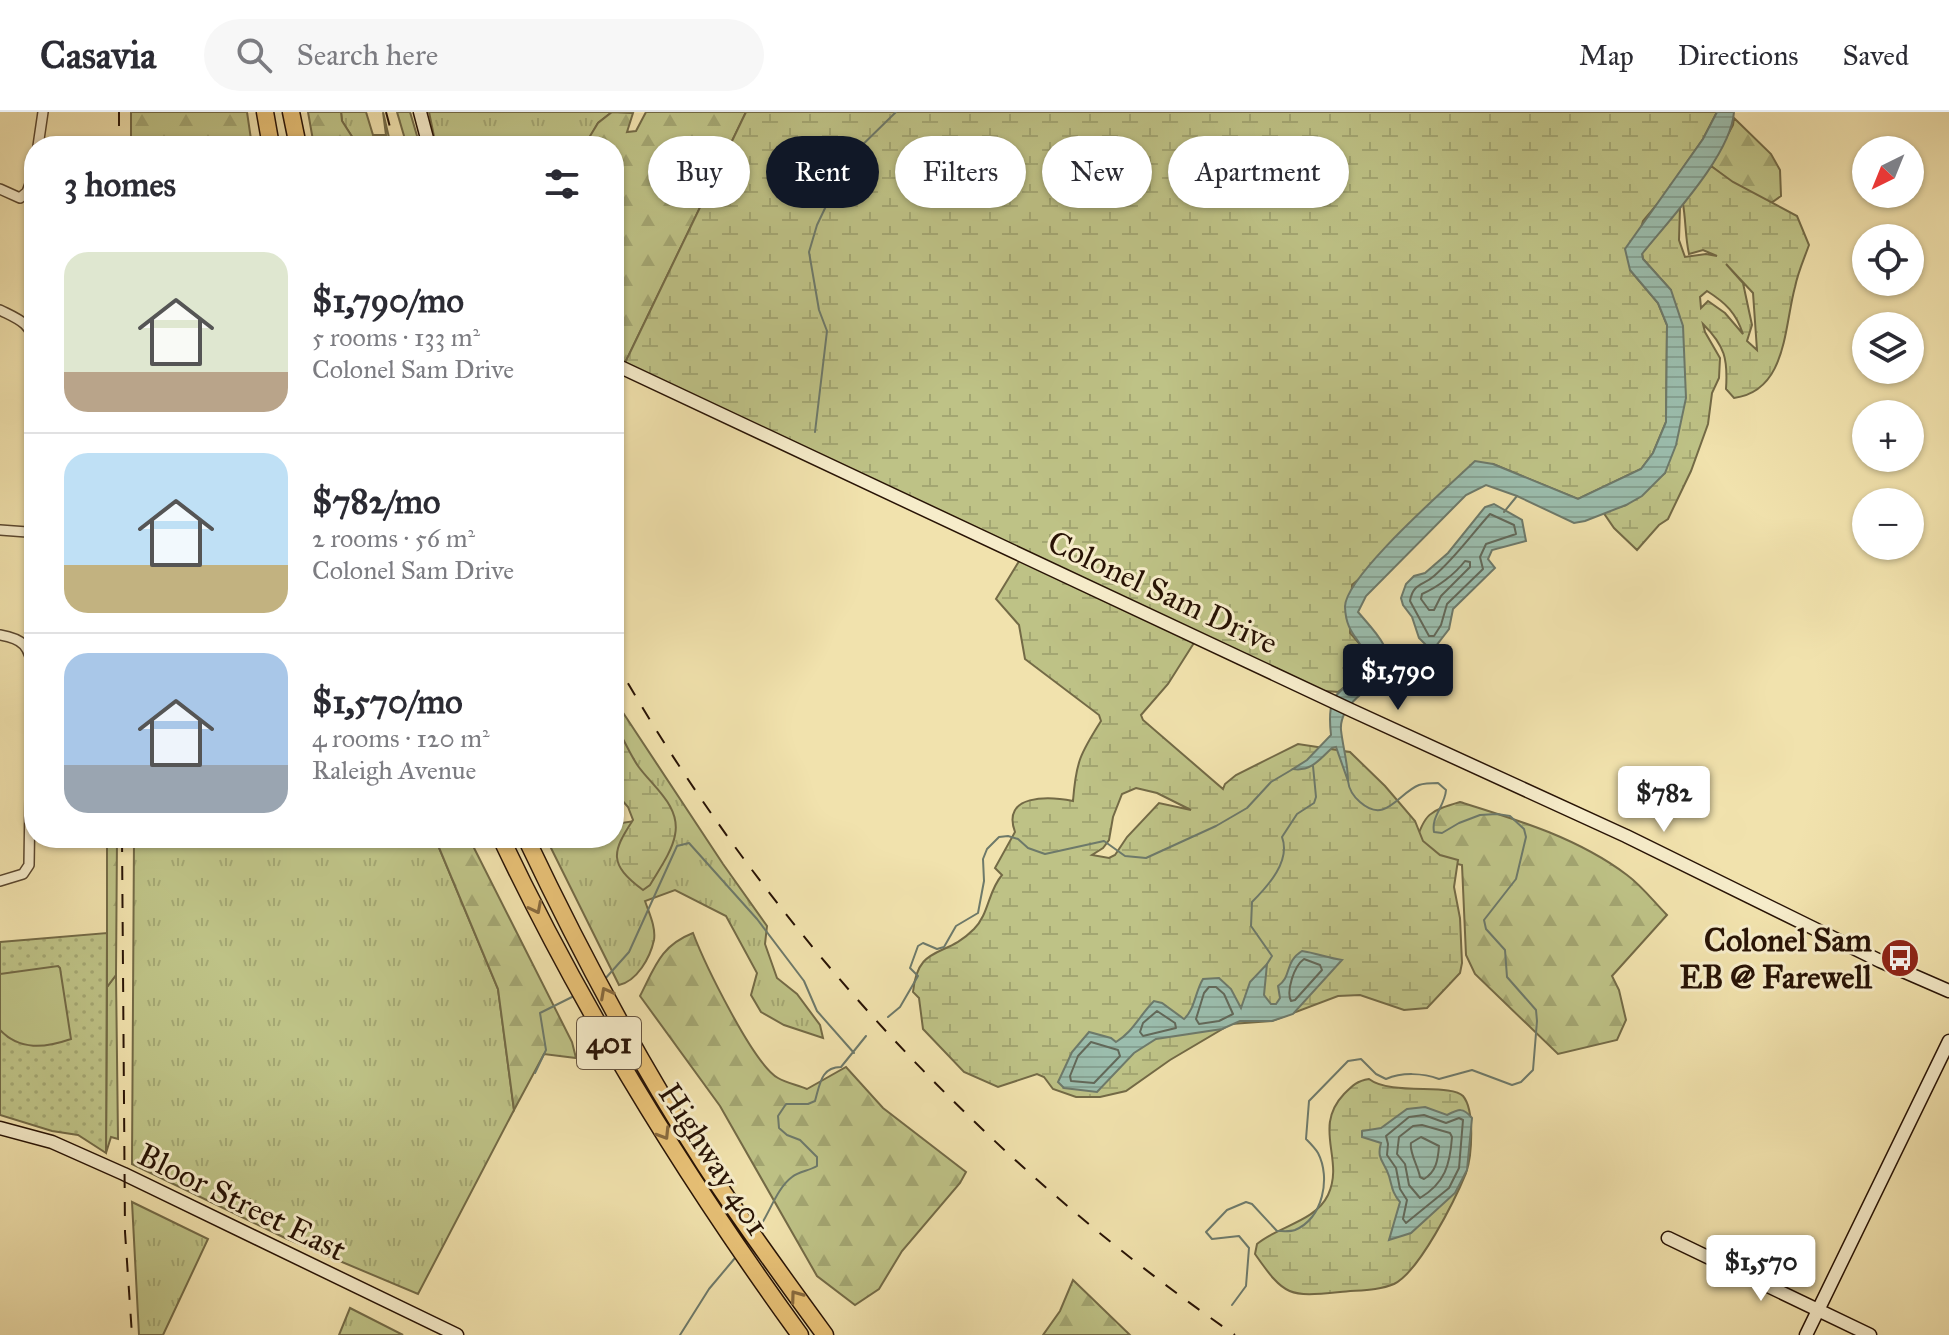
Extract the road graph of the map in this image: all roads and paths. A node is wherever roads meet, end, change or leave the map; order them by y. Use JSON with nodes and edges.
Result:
{"nodes":[{"id":1,"x":43,"y":112,"type":"edge"},
{"id":2,"x":265,"y":112,"type":"edge"},
{"id":3,"x":291,"y":112,"type":"edge"},
{"id":4,"x":420,"y":112,"type":"edge"},
{"id":5,"x":39,"y":136,"type":"edge"},
{"id":6,"x":269,"y":136,"type":"edge"},
{"id":7,"x":296,"y":136,"type":"edge"},
{"id":8,"x":426,"y":136,"type":"edge"},
{"id":9,"x":0,"y":189,"type":"edge"},
{"id":10,"x":24,"y":195,"type":"edge"},
{"id":11,"x":0,"y":310,"type":"edge"},
{"id":12,"x":24,"y":321,"type":"edge"},
{"id":13,"x":624,"y":369,"type":"edge"},
{"id":14,"x":0,"y":530,"type":"edge"},
{"id":15,"x":24,"y":532,"type":"edge"},
{"id":16,"x":0,"y":635,"type":"edge"},
{"id":17,"x":24,"y":643,"type":"edge"},
{"id":18,"x":29,"y":848,"type":"edge"},
{"id":19,"x":506,"y":848,"type":"edge"},
{"id":20,"x":531,"y":848,"type":"edge"},
{"id":21,"x":0,"y":881,"type":"edge"},
{"id":22,"x":1949,"y":991,"type":"edge"},
{"id":23,"x":1949,"y":1041,"type":"edge"},
{"id":24,"x":0,"y":1128,"type":"edge"},
{"id":25,"x":1668,"y":1238,"type":"dead end"},
{"id":26,"x":1819,"y":1310,"type":"junction"},
{"id":27,"x":457,"y":1335,"type":"edge"},
{"id":28,"x":800,"y":1335,"type":"edge"},
{"id":29,"x":825,"y":1335,"type":"edge"},
{"id":30,"x":1806,"y":1335,"type":"edge"},
{"id":31,"x":1870,"y":1335,"type":"edge"}],
"edges":[{"from":1,"to":5,"type":"street"},
{"from":2,"to":6,"type":"highway"},
{"from":3,"to":7,"type":"highway"},
{"from":4,"to":8,"type":"street"},
{"from":9,"to":10,"type":"street"},
{"from":11,"to":12,"type":"street"},
{"from":13,"to":22,"type":"street","name":"Colonel Sam Drive"},
{"from":14,"to":15,"type":"street"},
{"from":16,"to":17,"type":"street"},
{"from":18,"to":21,"type":"street"},
{"from":19,"to":28,"type":"highway","name":"Highway 401","number":"401","one_way":true},
{"from":29,"to":20,"type":"highway","name":"Highway 401","number":"401","one_way":true},
{"from":23,"to":26,"type":"street"},
{"from":24,"to":27,"type":"street","name":"Bloor Street East"},
{"from":25,"to":26,"type":"street"},
{"from":26,"to":30,"type":"street"},
{"from":26,"to":31,"type":"street"}]}
